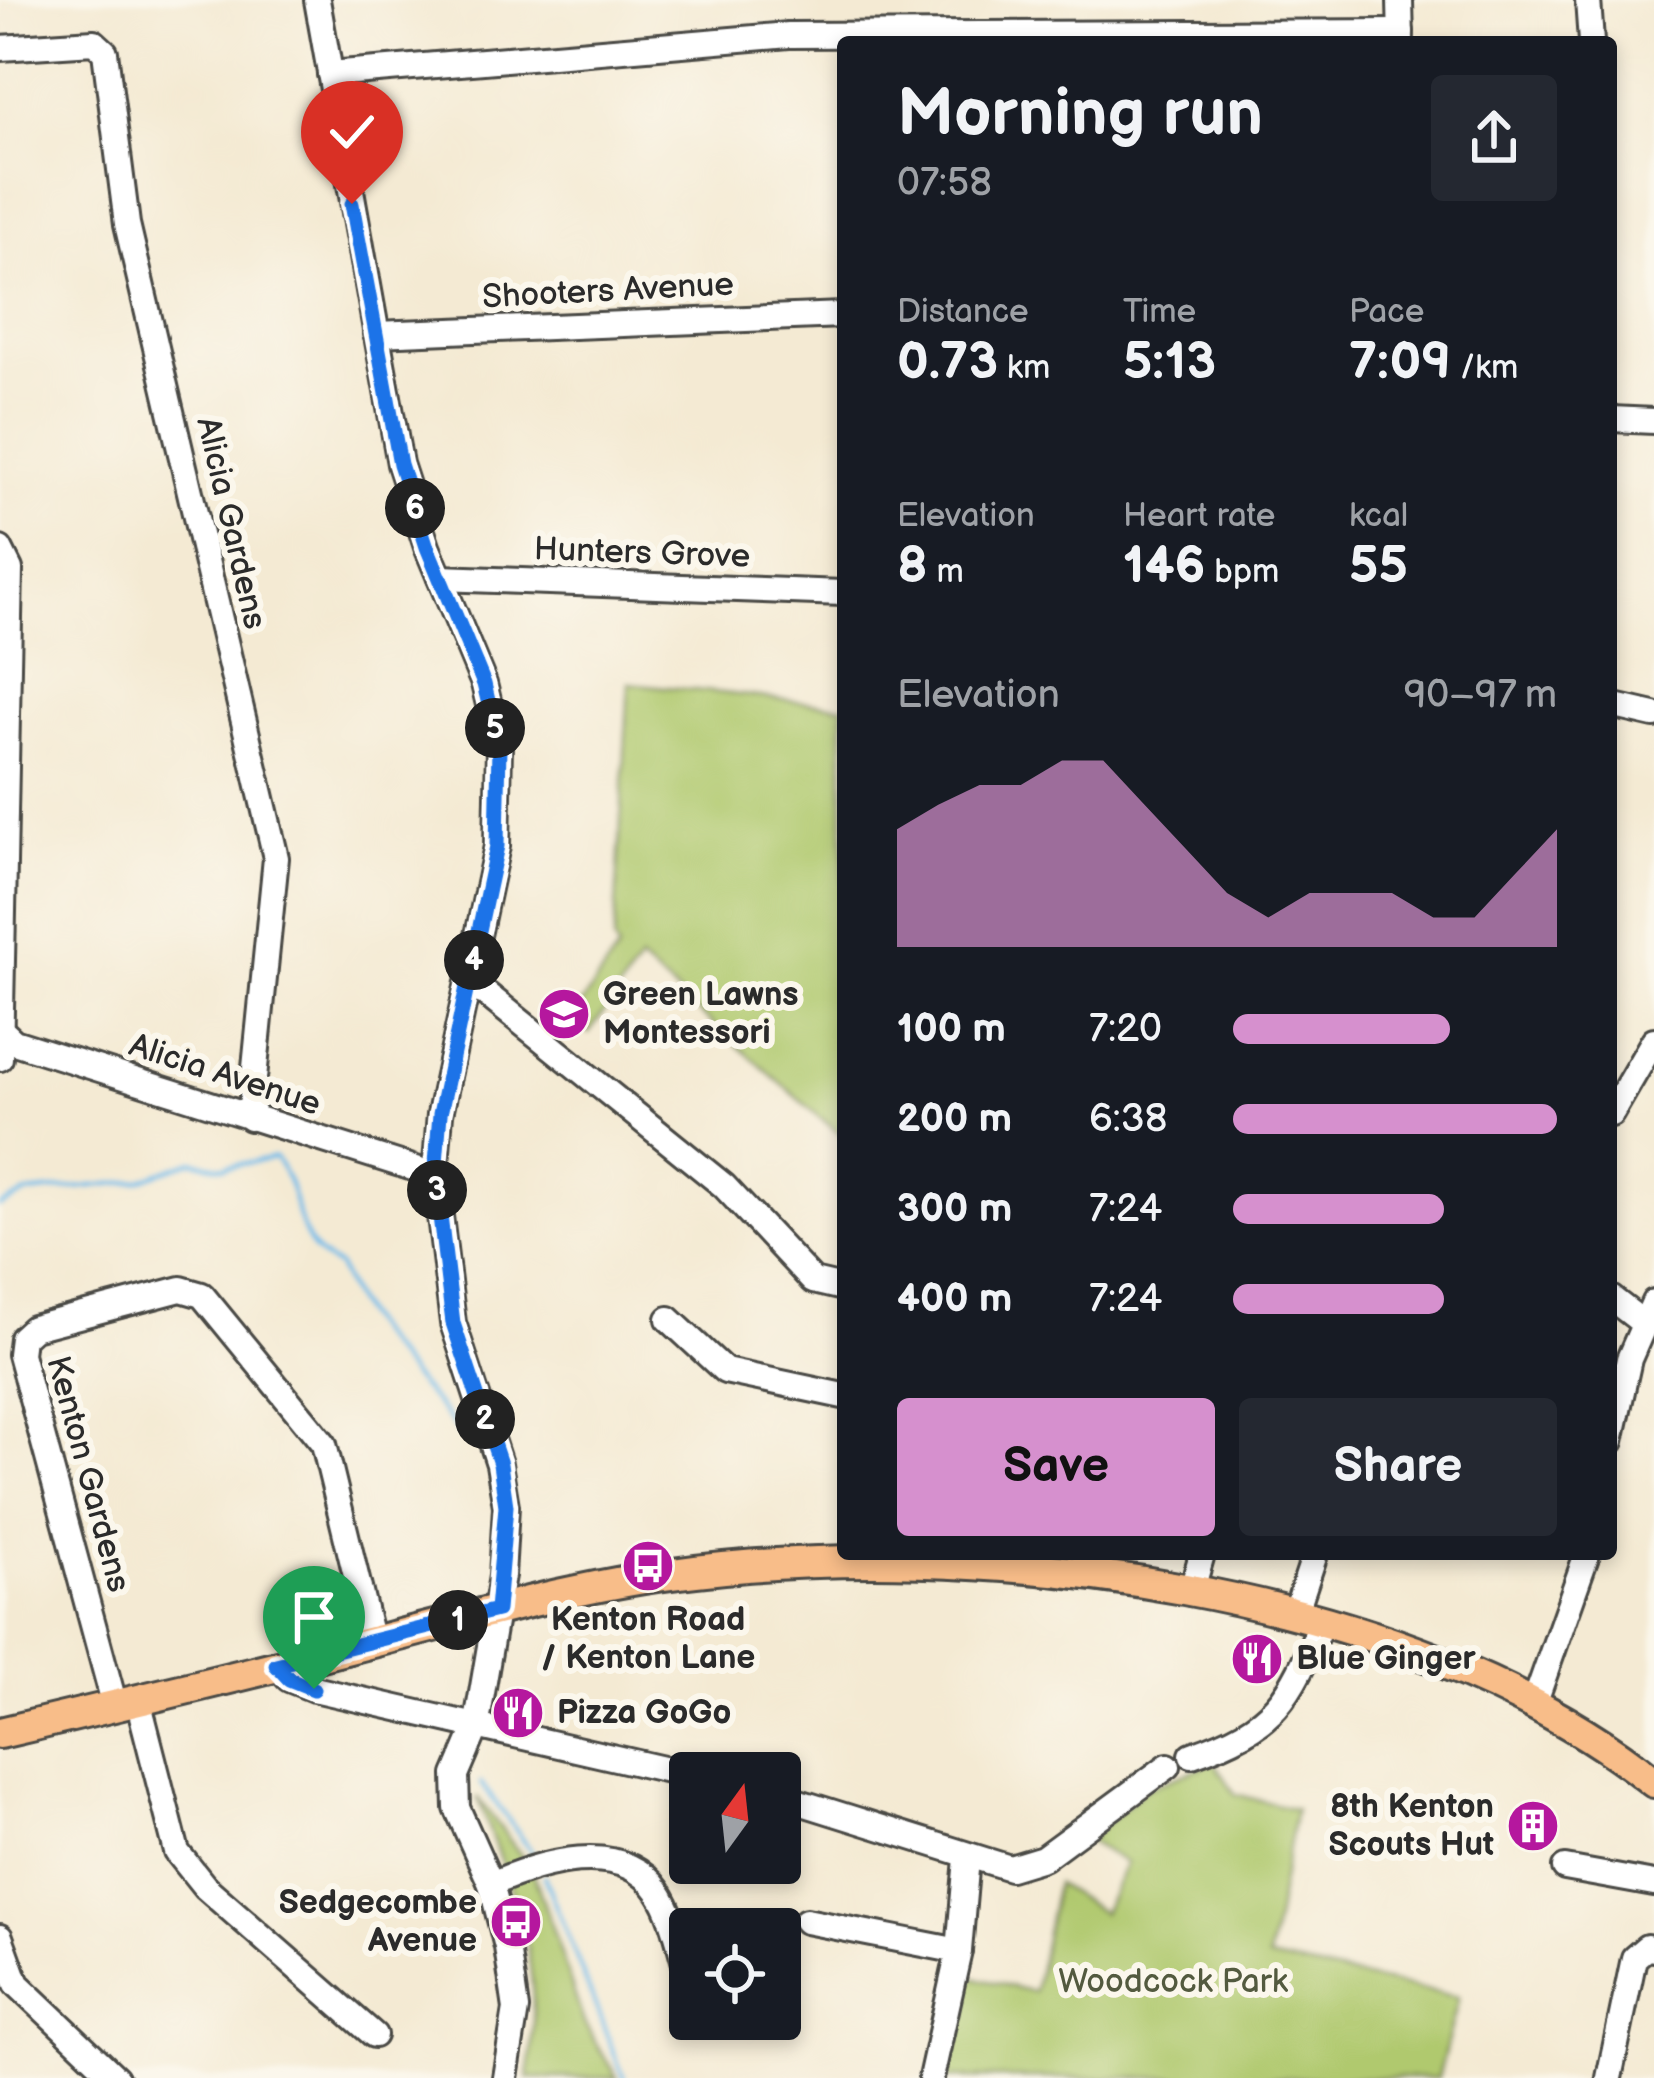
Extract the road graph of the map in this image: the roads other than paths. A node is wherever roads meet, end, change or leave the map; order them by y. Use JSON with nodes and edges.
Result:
{"nodes":[{"id":1,"x":317,"y":0,"type":"edge"},
{"id":2,"x":1400,"y":0,"type":"edge"},
{"id":3,"x":1588,"y":0,"type":"edge"},
{"id":4,"x":937,"y":36,"type":"edge"},
{"id":5,"x":1401,"y":36,"type":"edge"},
{"id":6,"x":1591,"y":36,"type":"edge"},
{"id":7,"x":0,"y":48,"type":"edge"},
{"id":8,"x":329,"y":74,"type":"junction"},
{"id":9,"x":837,"y":315,"type":"edge"},
{"id":10,"x":376,"y":334,"type":"junction"},
{"id":11,"x":1617,"y":418,"type":"edge"},
{"id":12,"x":1654,"y":421,"type":"edge"},
{"id":13,"x":0,"y":549,"type":"edge"},
{"id":14,"x":440,"y":578,"type":"junction"},
{"id":15,"x":837,"y":593,"type":"edge"},
{"id":16,"x":1617,"y":707,"type":"edge"},
{"id":17,"x":1654,"y":716,"type":"edge"},
{"id":18,"x":468,"y":987,"type":"junction"},
{"id":19,"x":0,"y":1030,"type":"edge"},
{"id":20,"x":1654,"y":1040,"type":"edge"},
{"id":21,"x":0,"y":1058,"type":"edge"},
{"id":22,"x":1617,"y":1104,"type":"edge"},
{"id":23,"x":250,"y":1118,"type":"junction"},
{"id":24,"x":435,"y":1175,"type":"junction"},
{"id":25,"x":837,"y":1287,"type":"edge"},
{"id":26,"x":1617,"y":1300,"type":"edge"},
{"id":27,"x":1648,"y":1312,"type":"edge"},
{"id":28,"x":669,"y":1319,"type":"dead end"},
{"id":29,"x":837,"y":1395,"type":"edge"},
{"id":30,"x":1617,"y":1420,"type":"edge"},
{"id":31,"x":844,"y":1560,"type":"edge"},
{"id":32,"x":923,"y":1560,"type":"edge"},
{"id":33,"x":1200,"y":1560,"type":"edge"},
{"id":34,"x":1314,"y":1560,"type":"edge"},
{"id":35,"x":1586,"y":1560,"type":"edge"},
{"id":36,"x":1191,"y":1593,"type":"junction"},
{"id":37,"x":497,"y":1610,"type":"junction"},
{"id":38,"x":1309,"y":1618,"type":"junction"},
{"id":39,"x":372,"y":1642,"type":"junction"},
{"id":40,"x":276,"y":1665,"type":"junction"},
{"id":41,"x":127,"y":1703,"type":"junction"},
{"id":42,"x":1534,"y":1704,"type":"junction"},
{"id":43,"x":476,"y":1728,"type":"junction"},
{"id":44,"x":0,"y":1733,"type":"edge"},
{"id":45,"x":1192,"y":1754,"type":"dead end"},
{"id":46,"x":1168,"y":1766,"type":"dead end"},
{"id":47,"x":669,"y":1770,"type":"edge"},
{"id":48,"x":1654,"y":1782,"type":"edge"},
{"id":49,"x":801,"y":1803,"type":"edge"},
{"id":50,"x":967,"y":1858,"type":"junction"},
{"id":51,"x":1564,"y":1868,"type":"dead end"},
{"id":52,"x":491,"y":1884,"type":"junction"},
{"id":53,"x":1654,"y":1884,"type":"edge"},
{"id":54,"x":669,"y":1919,"type":"edge"},
{"id":55,"x":806,"y":1921,"type":"dead end"},
{"id":56,"x":0,"y":1937,"type":"edge"},
{"id":57,"x":1654,"y":1949,"type":"edge"},
{"id":58,"x":959,"y":1951,"type":"junction"},
{"id":59,"x":374,"y":2035,"type":"dead end"},
{"id":60,"x":116,"y":2078,"type":"edge"},
{"id":61,"x":505,"y":2078,"type":"edge"},
{"id":62,"x":932,"y":2078,"type":"edge"},
{"id":63,"x":1609,"y":2078,"type":"edge"}],
"edges":[{"from":1,"to":8,"type":"street"},
{"from":2,"to":5,"type":"street"},
{"from":3,"to":6,"type":"street"},
{"from":4,"to":8,"type":"street"},
{"from":7,"to":23,"type":"street","name":"Alicia Gardens"},
{"from":8,"to":10,"type":"street"},
{"from":9,"to":10,"type":"street","name":"Shooters Avenue"},
{"from":10,"to":14,"type":"street"},
{"from":11,"to":12,"type":"street"},
{"from":13,"to":19,"type":"street"},
{"from":14,"to":15,"type":"street","name":"Hunters Grove"},
{"from":14,"to":18,"type":"street"},
{"from":16,"to":17,"type":"street"},
{"from":18,"to":24,"type":"street"},
{"from":18,"to":25,"type":"street"},
{"from":19,"to":21,"type":"street"},
{"from":19,"to":23,"type":"street","name":"Alicia Avenue"},
{"from":20,"to":22,"type":"street"},
{"from":23,"to":24,"type":"street","name":"Alicia Avenue"},
{"from":24,"to":37,"type":"street"},
{"from":26,"to":27,"type":"street"},
{"from":27,"to":30,"type":"street"},
{"from":28,"to":29,"type":"street"},
{"from":31,"to":37,"type":"main road"},
{"from":32,"to":36,"type":"main road"},
{"from":33,"to":36,"type":"street"},
{"from":34,"to":38,"type":"street"},
{"from":35,"to":42,"type":"street"},
{"from":36,"to":38,"type":"main road"},
{"from":37,"to":39,"type":"main road"},
{"from":37,"to":43,"type":"street"},
{"from":38,"to":42,"type":"main road"},
{"from":38,"to":45,"type":"street"},
{"from":39,"to":40,"type":"main road"},
{"from":39,"to":41,"type":"street","name":"Kenton Gardens"},
{"from":40,"to":41,"type":"main road"},
{"from":40,"to":43,"type":"street"},
{"from":41,"to":44,"type":"main road"},
{"from":41,"to":59,"type":"street"},
{"from":42,"to":48,"type":"main road"},
{"from":43,"to":47,"type":"street"},
{"from":43,"to":52,"type":"street"},
{"from":46,"to":50,"type":"street"},
{"from":49,"to":50,"type":"street"},
{"from":50,"to":58,"type":"street"},
{"from":51,"to":53,"type":"street"},
{"from":52,"to":54,"type":"street"},
{"from":52,"to":61,"type":"street"},
{"from":55,"to":58,"type":"street"},
{"from":56,"to":60,"type":"street"},
{"from":57,"to":63,"type":"street"},
{"from":58,"to":62,"type":"street"}]}
